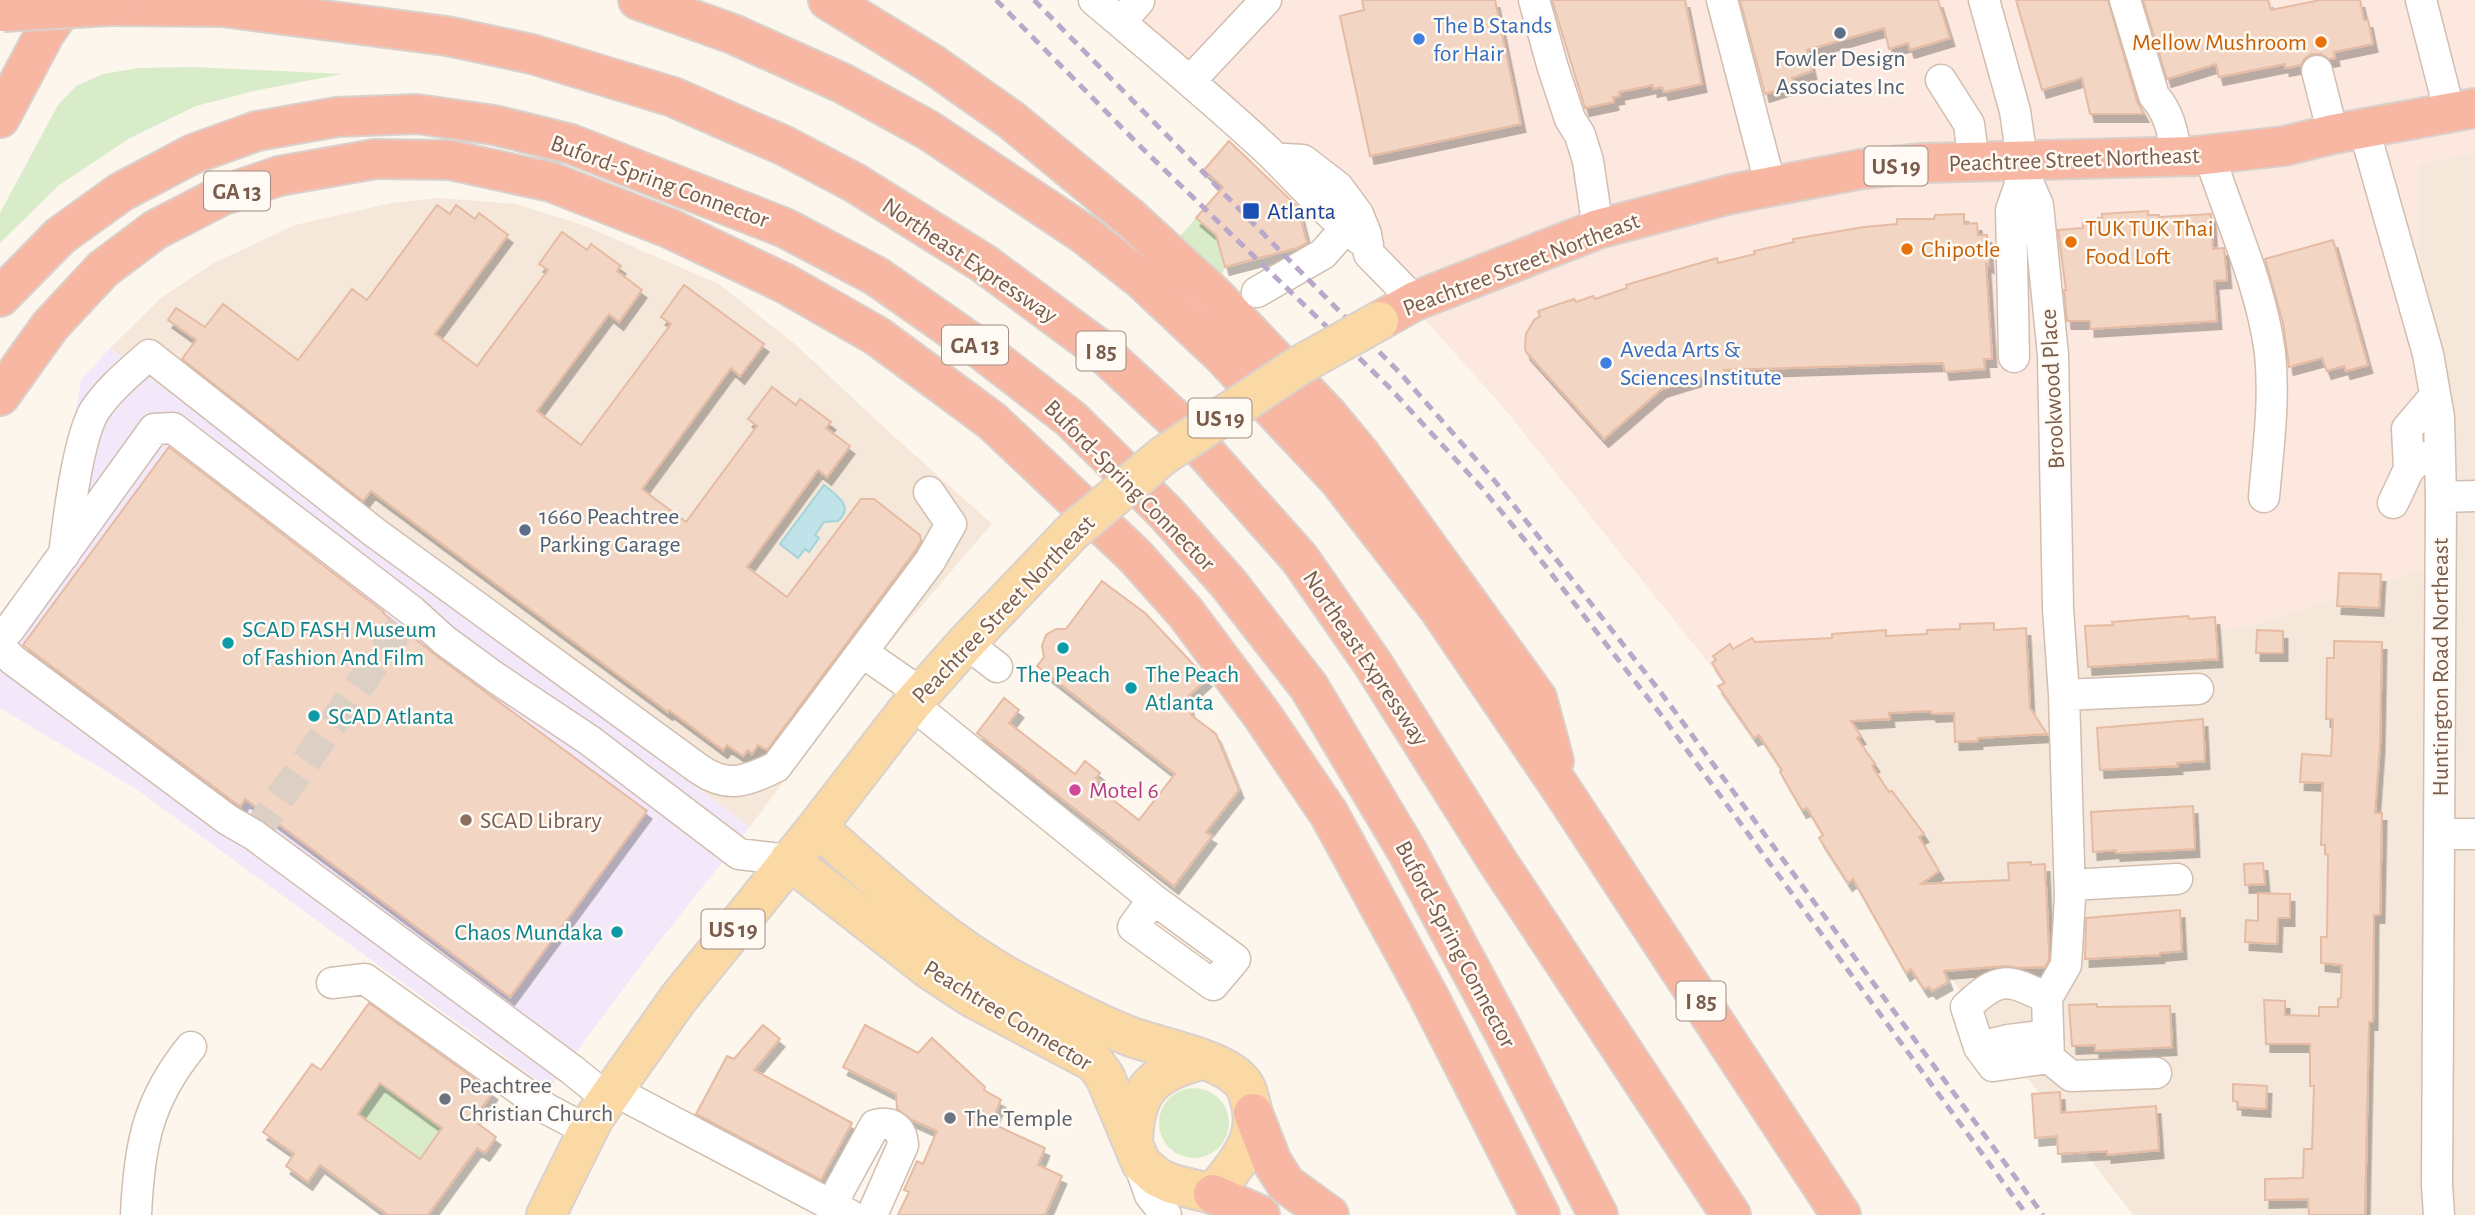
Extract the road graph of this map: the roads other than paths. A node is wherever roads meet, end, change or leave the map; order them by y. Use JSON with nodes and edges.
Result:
{"nodes":[{"id":1,"x":68,"y":0,"type":"edge"},
{"id":2,"x":638,"y":0,"type":"edge"},
{"id":3,"x":828,"y":0,"type":"edge"},
{"id":4,"x":1094,"y":0,"type":"edge"},
{"id":5,"x":1266,"y":0,"type":"edge"},
{"id":6,"x":1534,"y":0,"type":"edge"},
{"id":7,"x":1722,"y":0,"type":"edge"},
{"id":8,"x":1984,"y":0,"type":"edge"},
{"id":9,"x":2125,"y":0,"type":"edge"},
{"id":10,"x":2421,"y":0,"type":"edge"},
{"id":11,"x":1,"y":12,"type":"edge"},
{"id":12,"x":1130,"y":12,"type":"edge"},
{"id":13,"x":45,"y":33,"type":"junction"},
{"id":14,"x":2317,"y":71,"type":"dead end"},
{"id":15,"x":1941,"y":80,"type":"dead end"},
{"id":16,"x":1190,"y":81,"type":"junction"},
{"id":17,"x":0,"y":103,"type":"edge"},
{"id":18,"x":2463,"y":110,"type":"edge"},
{"id":19,"x":0,"y":118,"type":"edge"},
{"id":20,"x":2349,"y":132,"type":"junction"},
{"id":21,"x":2177,"y":156,"type":"junction"},
{"id":22,"x":1974,"y":163,"type":"junction"},
{"id":23,"x":2024,"y":168,"type":"junction"},
{"id":24,"x":1771,"y":187,"type":"junction"},
{"id":25,"x":1598,"y":229,"type":"junction"},
{"id":26,"x":1356,"y":237,"type":"junction"},
{"id":27,"x":1257,"y":292,"type":"dead end"},
{"id":28,"x":0,"y":297,"type":"edge"},
{"id":29,"x":1415,"y":301,"type":"junction"},
{"id":30,"x":1379,"y":321,"type":"joint"},
{"id":31,"x":2014,"y":357,"type":"dead end"},
{"id":32,"x":2435,"y":396,"type":"junction"},
{"id":33,"x":0,"y":397,"type":"edge"},
{"id":34,"x":2440,"y":440,"type":"junction"},
{"id":35,"x":2409,"y":469,"type":"junction"},
{"id":36,"x":929,"y":492,"type":"dead end"},
{"id":37,"x":2475,"y":496,"type":"edge"},
{"id":38,"x":2264,"y":497,"type":"dead end"},
{"id":39,"x":2441,"y":498,"type":"junction"},
{"id":40,"x":2393,"y":503,"type":"dead end"},
{"id":41,"x":64,"y":555,"type":"junction"},
{"id":42,"x":0,"y":637,"type":"edge"},
{"id":43,"x":966,"y":643,"type":"junction"},
{"id":44,"x":0,"y":647,"type":"edge"},
{"id":45,"x":862,"y":652,"type":"junction"},
{"id":46,"x":998,"y":667,"type":"dead end"},
{"id":47,"x":2198,"y":689,"type":"dead end"},
{"id":48,"x":2064,"y":695,"type":"junction"},
{"id":49,"x":916,"y":699,"type":"junction"},
{"id":50,"x":1560,"y":787,"type":"junction"},
{"id":51,"x":817,"y":827,"type":"junction"},
{"id":52,"x":2439,"y":834,"type":"junction"},
{"id":53,"x":2475,"y":834,"type":"edge"},
{"id":54,"x":789,"y":860,"type":"junction"},
{"id":55,"x":2177,"y":879,"type":"dead end"},
{"id":56,"x":2070,"y":885,"type":"junction"},
{"id":57,"x":1153,"y":899,"type":"dead end"},
{"id":58,"x":332,"y":983,"type":"dead end"},
{"id":59,"x":2047,"y":998,"type":"junction"},
{"id":60,"x":2048,"y":1046,"type":"junction"},
{"id":61,"x":191,"y":1047,"type":"dead end"},
{"id":62,"x":1201,"y":1060,"type":"junction"},
{"id":63,"x":2157,"y":1073,"type":"dead end"},
{"id":64,"x":610,"y":1094,"type":"junction"},
{"id":65,"x":1253,"y":1113,"type":"junction"},
{"id":66,"x":587,"y":1130,"type":"junction"},
{"id":67,"x":1135,"y":1149,"type":"junction"},
{"id":68,"x":1213,"y":1205,"type":"edge"},
{"id":69,"x":841,"y":1210,"type":"edge"},
{"id":70,"x":136,"y":1215,"type":"edge"},
{"id":71,"x":546,"y":1215,"type":"edge"},
{"id":72,"x":872,"y":1215,"type":"edge"},
{"id":73,"x":1166,"y":1215,"type":"edge"},
{"id":74,"x":1261,"y":1215,"type":"edge"},
{"id":75,"x":1329,"y":1215,"type":"edge"},
{"id":76,"x":1540,"y":1215,"type":"edge"},
{"id":77,"x":1598,"y":1215,"type":"edge"},
{"id":78,"x":1731,"y":1215,"type":"edge"},
{"id":79,"x":1841,"y":1215,"type":"edge"},
{"id":80,"x":2439,"y":1215,"type":"edge"}],
"edges":[{"from":1,"to":13,"type":"highway"},
{"from":2,"to":50,"type":"highway","number":"I 85"},
{"from":3,"to":50,"type":"highway"},
{"from":4,"to":12,"type":"street"},
{"from":5,"to":16,"type":"street"},
{"from":6,"to":25,"type":"street"},
{"from":7,"to":24,"type":"street"},
{"from":8,"to":23,"type":"street"},
{"from":9,"to":21,"type":"street"},
{"from":10,"to":18,"type":"street"},
{"from":11,"to":78,"type":"highway","name":"Northeast Expressway","number":"I 85","bridge":true},
{"from":12,"to":16,"type":"street"},
{"from":13,"to":17,"type":"highway"},
{"from":13,"to":19,"type":"highway"},
{"from":14,"to":20,"type":"street","name":"Huntington Road Northeast"},
{"from":15,"to":22,"type":"street"},
{"from":16,"to":26,"type":"street"},
{"from":18,"to":20,"type":"highway","name":"Peachtree Street Northeast","number":"US 19"},
{"from":20,"to":21,"type":"highway","name":"Peachtree Street Northeast","number":"US 19"},
{"from":20,"to":32,"type":"street","name":"Huntington Road Northeast"},
{"from":21,"to":23,"type":"highway","name":"Peachtree Street Northeast","number":"US 19"},
{"from":21,"to":38,"type":"street"},
{"from":22,"to":23,"type":"highway","name":"Peachtree Street Northeast","number":"US 19"},
{"from":22,"to":24,"type":"highway","name":"Peachtree Street Northeast","number":"US 19"},
{"from":23,"to":31,"type":"street","name":"Brookwood Place"},
{"from":23,"to":48,"type":"street","name":"Brookwood Place"},
{"from":24,"to":25,"type":"highway","name":"Peachtree Street Northeast","number":"US 19"},
{"from":25,"to":29,"type":"highway","name":"Peachtree Street Northeast","number":"US 19"},
{"from":26,"to":27,"type":"street"},
{"from":26,"to":29,"type":"street"},
{"from":28,"to":77,"type":"highway","name":"Buford-Spring Connector","number":"GA 13"},
{"from":29,"to":30,"type":"highway","name":"Peachtree Street Northeast","number":"US 19"},
{"from":30,"to":43,"type":"main road","name":"Peachtree Street Northeast","number":"US 19","bridge":true},
{"from":32,"to":34,"type":"street","name":"Huntington Road Northeast"},
{"from":32,"to":35,"type":"street"},
{"from":33,"to":76,"type":"highway","name":"Buford-Spring Connector","number":"GA 13"},
{"from":34,"to":35,"type":"street"},
{"from":34,"to":39,"type":"street","name":"Huntington Road Northeast"},
{"from":35,"to":40,"type":"street"},
{"from":36,"to":45,"type":"street"},
{"from":37,"to":39,"type":"street"},
{"from":39,"to":52,"type":"street","name":"Huntington Road Northeast"},
{"from":41,"to":42,"type":"street"},
{"from":41,"to":45,"type":"street"},
{"from":41,"to":54,"type":"street"},
{"from":43,"to":46,"type":"street"},
{"from":43,"to":49,"type":"main road","name":"Peachtree Street Northeast","number":"US 19"},
{"from":44,"to":64,"type":"street"},
{"from":45,"to":49,"type":"street"},
{"from":47,"to":48,"type":"street"},
{"from":48,"to":56,"type":"street","name":"Brookwood Place"},
{"from":49,"to":51,"type":"main road","name":"Peachtree Street Northeast","number":"US 19"},
{"from":49,"to":57,"type":"street"},
{"from":50,"to":79,"type":"highway","number":"I 85"},
{"from":51,"to":54,"type":"main road","name":"Peachtree Street Northeast","number":"US 19"},
{"from":51,"to":62,"type":"main road","name":"Peachtree Connector"},
{"from":52,"to":53,"type":"street"},
{"from":52,"to":80,"type":"street","name":"Huntington Road Northeast"},
{"from":54,"to":64,"type":"main road","name":"Peachtree Street Northeast","number":"US 19"},
{"from":54,"to":67,"type":"main road","name":"Peachtree Connector"},
{"from":55,"to":56,"type":"street"},
{"from":56,"to":59,"type":"street","name":"Brookwood Place"},
{"from":58,"to":66,"type":"street"},
{"from":59,"to":60,"type":"street"},
{"from":59,"to":60,"type":"street"},
{"from":60,"to":63,"type":"street"},
{"from":61,"to":70,"type":"street"},
{"from":62,"to":65,"type":"main road","name":"Peachtree Connector"},
{"from":62,"to":67,"type":"main road"},
{"from":64,"to":66,"type":"main road","name":"Peachtree Street Northeast","number":"US 19"},
{"from":64,"to":69,"type":"street"},
{"from":65,"to":68,"type":"main road","name":"Peachtree Connector"},
{"from":65,"to":75,"type":"highway"},
{"from":66,"to":71,"type":"main road","name":"Peachtree Street Northeast","number":"US 19"},
{"from":67,"to":68,"type":"main road","name":"Peachtree Connector"},
{"from":67,"to":73,"type":"street"},
{"from":68,"to":74,"type":"highway"},
{"from":69,"to":72,"type":"street"}]}
